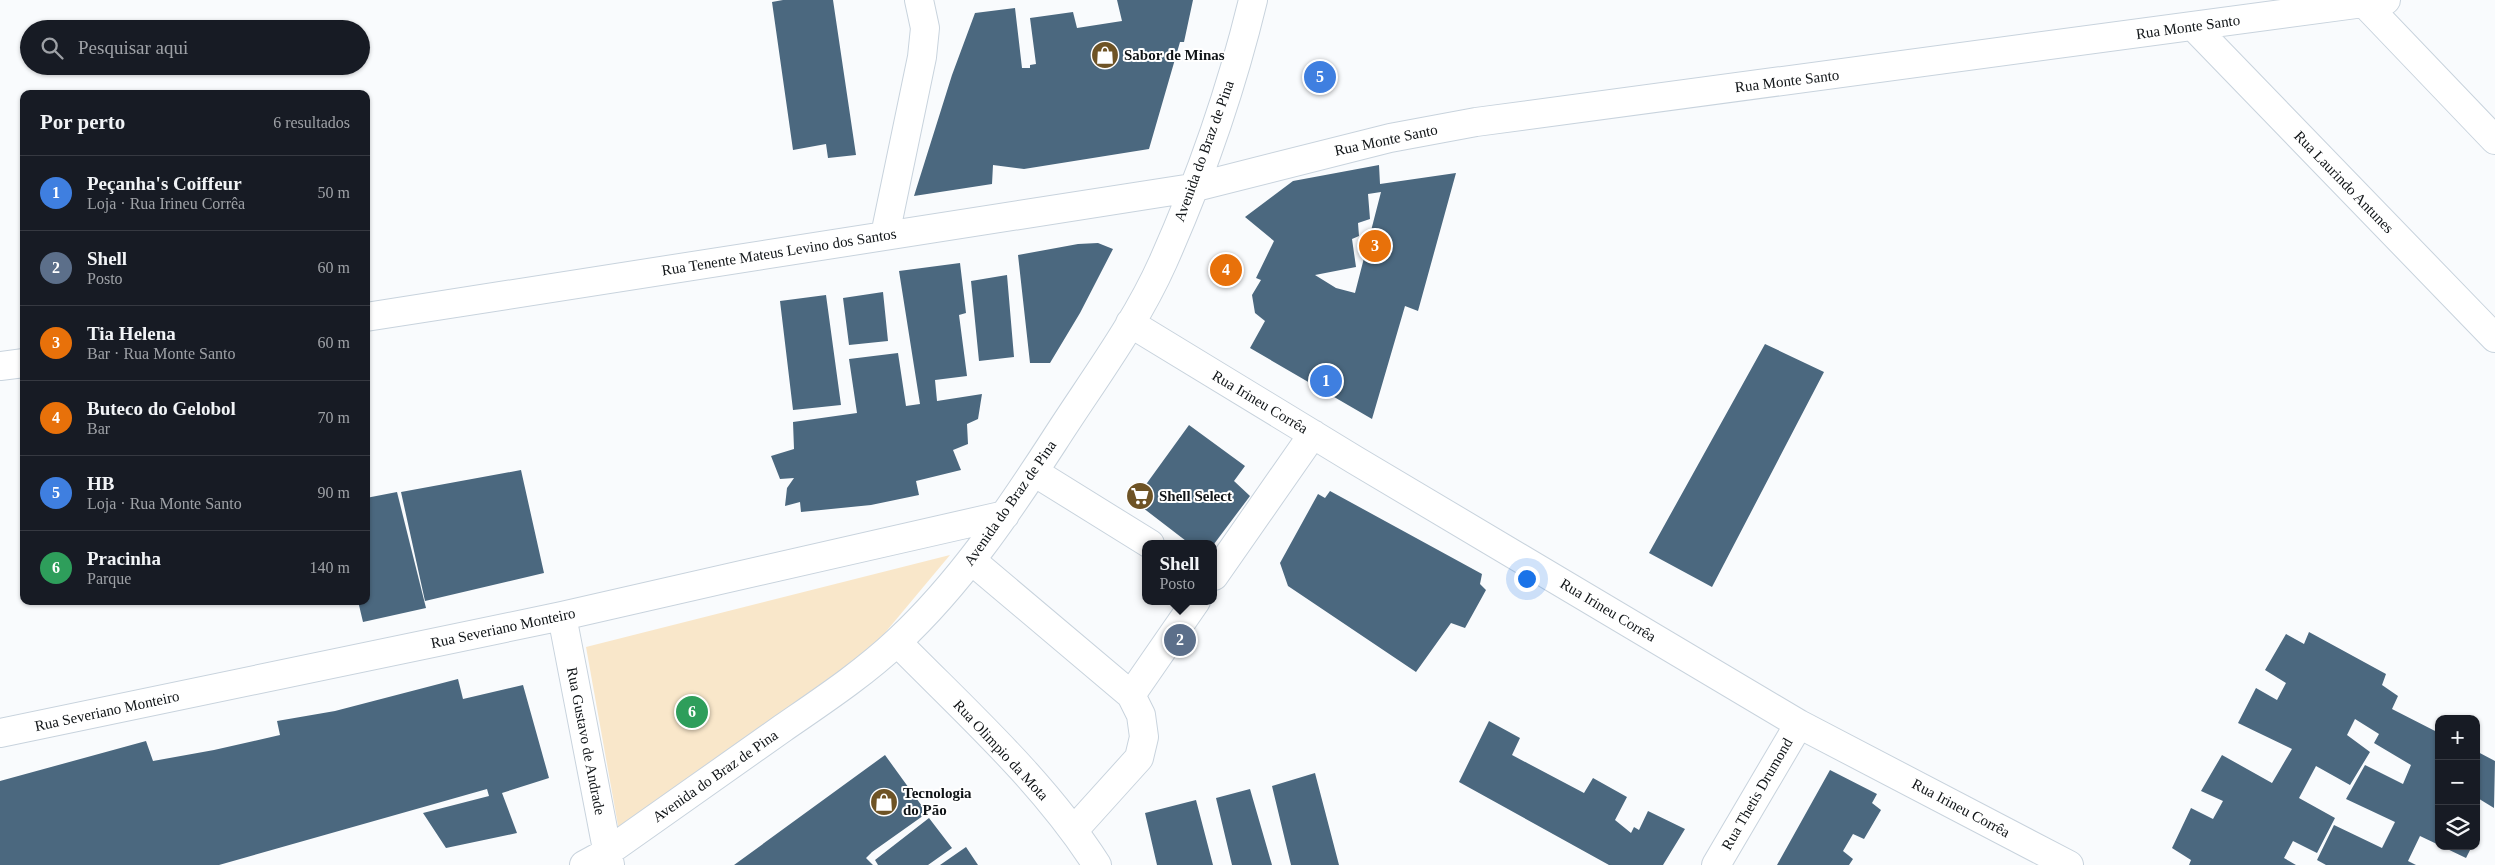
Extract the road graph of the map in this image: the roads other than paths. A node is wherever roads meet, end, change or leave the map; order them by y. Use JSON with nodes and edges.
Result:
{"nodes":[{"id":1,"x":919,"y":0,"type":"edge"},
{"id":2,"x":1253,"y":0,"type":"edge"},
{"id":3,"x":2375,"y":2,"type":"edge"},
{"id":4,"x":2193,"y":26,"type":"junction"},
{"id":5,"x":2495,"y":140,"type":"edge"},
{"id":6,"x":1192,"y":188,"type":"junction"},
{"id":7,"x":884,"y":234,"type":"junction"},
{"id":8,"x":370,"y":316,"type":"edge"},
{"id":9,"x":1130,"y":323,"type":"junction"},
{"id":10,"x":2495,"y":338,"type":"edge"},
{"id":11,"x":20,"y":364,"type":"edge"},
{"id":12,"x":0,"y":366,"type":"edge"},
{"id":13,"x":1313,"y":434,"type":"junction"},
{"id":14,"x":1034,"y":472,"type":"junction"},
{"id":15,"x":1005,"y":515,"type":"junction"},
{"id":16,"x":1144,"y":540,"type":"edge"},
{"id":17,"x":971,"y":560,"type":"junction"},
{"id":18,"x":1217,"y":572,"type":"edge"},
{"id":19,"x":1193,"y":605,"type":"edge"},
{"id":20,"x":562,"y":616,"type":"junction"},
{"id":21,"x":897,"y":642,"type":"junction"},
{"id":22,"x":1131,"y":695,"type":"junction"},
{"id":23,"x":1799,"y":724,"type":"junction"},
{"id":24,"x":0,"y":733,"type":"edge"},
{"id":25,"x":1074,"y":830,"type":"junction"},
{"id":26,"x":600,"y":861,"type":"edge"},
{"id":27,"x":1097,"y":865,"type":"edge"},
{"id":28,"x":1716,"y":865,"type":"edge"},
{"id":29,"x":2069,"y":865,"type":"edge"}],
"edges":[{"from":1,"to":7,"type":"street"},
{"from":2,"to":6,"type":"street","name":"Avenida do Braz de Pina"},
{"from":3,"to":4,"type":"street","name":"Rua Monte Santo"},
{"from":3,"to":5,"type":"street"},
{"from":4,"to":6,"type":"street","name":"Rua Monte Santo"},
{"from":4,"to":10,"type":"street","name":"Rua Laurindo Antunes"},
{"from":6,"to":7,"type":"street","name":"Rua Tenente Mateus Levino dos Santos"},
{"from":6,"to":9,"type":"street","name":"Avenida do Braz de Pina"},
{"from":7,"to":8,"type":"street","name":"Rua Tenente Mateus Levino dos Santos"},
{"from":9,"to":13,"type":"street","name":"Rua Irineu Corrêa"},
{"from":9,"to":14,"type":"street","name":"Avenida do Braz de Pina"},
{"from":11,"to":12,"type":"street"},
{"from":13,"to":18,"type":"street"},
{"from":13,"to":23,"type":"street","name":"Rua Irineu Corrêa"},
{"from":14,"to":15,"type":"street","name":"Avenida do Braz de Pina"},
{"from":14,"to":16,"type":"street"},
{"from":15,"to":17,"type":"street","name":"Avenida do Braz de Pina"},
{"from":15,"to":20,"type":"street","name":"Rua Severiano Monteiro"},
{"from":17,"to":21,"type":"street","name":"Avenida do Braz de Pina"},
{"from":17,"to":22,"type":"street"},
{"from":19,"to":22,"type":"street"},
{"from":20,"to":24,"type":"street","name":"Rua Severiano Monteiro"},
{"from":20,"to":26,"type":"street","name":"Rua Gustavo de Andrade"},
{"from":21,"to":25,"type":"street","name":"Rua Olimpio da Mota"},
{"from":21,"to":26,"type":"street","name":"Avenida do Braz de Pina"},
{"from":22,"to":25,"type":"street"},
{"from":23,"to":28,"type":"street","name":"Rua Thetis Drumond"},
{"from":23,"to":29,"type":"street","name":"Rua Irineu Corrêa"},
{"from":25,"to":27,"type":"street","name":"Rua Olimpio da Mota"}]}
